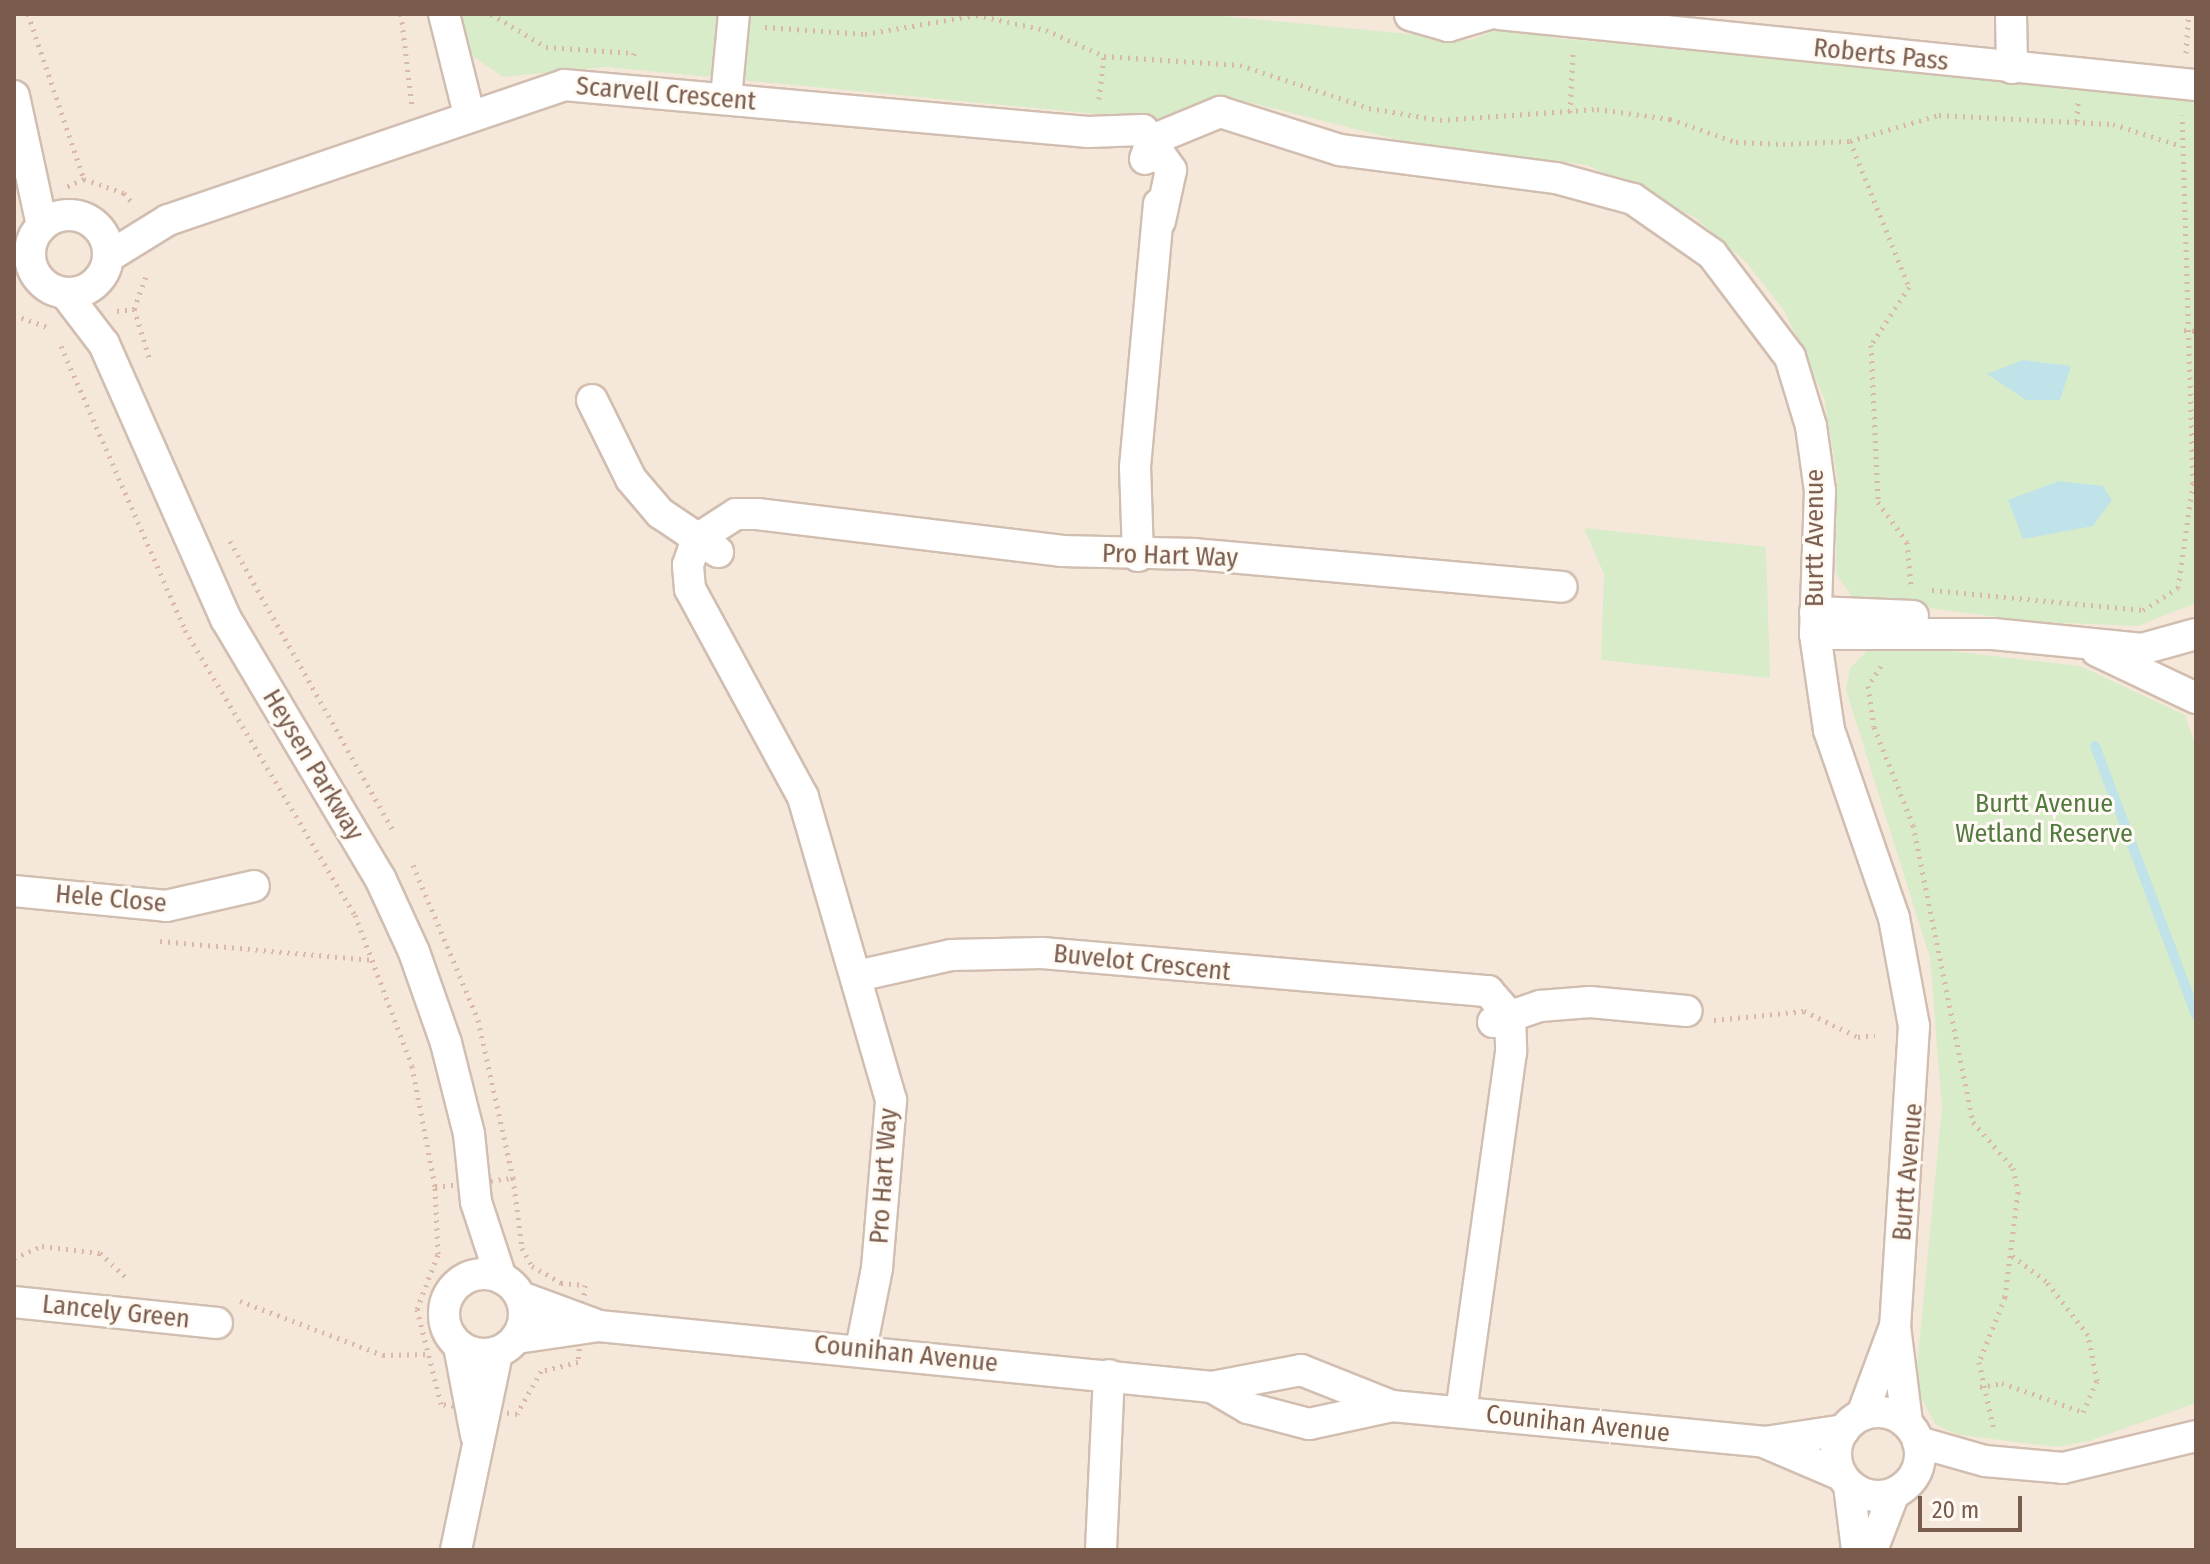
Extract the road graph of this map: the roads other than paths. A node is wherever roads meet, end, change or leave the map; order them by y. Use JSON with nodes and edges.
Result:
{"nodes":[{"id":1,"x":444,"y":14,"type":"edge"},
{"id":2,"x":1410,"y":14,"type":"edge"},
{"id":3,"x":1489,"y":14,"type":"edge"},
{"id":4,"x":1499,"y":14,"type":"edge"},
{"id":5,"x":2003,"y":14,"type":"edge"},
{"id":6,"x":2011,"y":14,"type":"edge"},
{"id":7,"x":733,"y":19,"type":"edge"},
{"id":8,"x":1561,"y":20,"type":"edge"},
{"id":9,"x":2002,"y":67,"type":"junction"},
{"id":10,"x":2190,"y":85,"type":"edge"},
{"id":11,"x":14,"y":96,"type":"edge"},
{"id":12,"x":726,"y":98,"type":"junction"},
{"id":13,"x":469,"y":114,"type":"junction"},
{"id":14,"x":30,"y":151,"type":"junction"},
{"id":15,"x":1154,"y":151,"type":"junction"},
{"id":16,"x":82,"y":220,"type":"junction"},
{"id":17,"x":168,"y":220,"type":"junction"},
{"id":18,"x":29,"y":246,"type":"edge"},
{"id":19,"x":102,"y":269,"type":"junction"},
{"id":20,"x":14,"y":289,"type":"edge"},
{"id":21,"x":56,"y":291,"type":"junction"},
{"id":22,"x":104,"y":344,"type":"junction"},
{"id":23,"x":592,"y":400,"type":"dead end"},
{"id":24,"x":707,"y":545,"type":"junction"},
{"id":25,"x":1128,"y":555,"type":"junction"},
{"id":26,"x":1562,"y":587,"type":"dead end"},
{"id":27,"x":1815,"y":623,"type":"junction"},
{"id":28,"x":2196,"y":634,"type":"edge"},
{"id":29,"x":2092,"y":648,"type":"junction"},
{"id":30,"x":2196,"y":698,"type":"edge"},
{"id":31,"x":254,"y":886,"type":"dead end"},
{"id":32,"x":14,"y":891,"type":"edge"},
{"id":33,"x":857,"y":976,"type":"junction"},
{"id":34,"x":1687,"y":1011,"type":"road end"},
{"id":35,"x":1501,"y":1020,"type":"junction"},
{"id":36,"x":476,"y":1202,"type":"junction"},
{"id":37,"x":462,"y":1280,"type":"junction"},
{"id":38,"x":511,"y":1287,"type":"junction"},
{"id":39,"x":14,"y":1302,"type":"edge"},
{"id":40,"x":217,"y":1323,"type":"dead end"},
{"id":41,"x":599,"y":1326,"type":"junction"},
{"id":42,"x":1895,"y":1326,"type":"junction"},
{"id":43,"x":507,"y":1345,"type":"junction"},
{"id":44,"x":459,"y":1346,"type":"junction"},
{"id":45,"x":870,"y":1350,"type":"junction"},
{"id":46,"x":1118,"y":1376,"type":"junction"},
{"id":47,"x":1212,"y":1387,"type":"junction"},
{"id":48,"x":1392,"y":1406,"type":"junction"},
{"id":49,"x":1470,"y":1413,"type":"junction"},
{"id":50,"x":1853,"y":1422,"type":"junction"},
{"id":51,"x":1912,"y":1433,"type":"junction"},
{"id":52,"x":2196,"y":1436,"type":"edge"},
{"id":53,"x":477,"y":1441,"type":"junction"},
{"id":54,"x":1765,"y":1442,"type":"junction"},
{"id":55,"x":1998,"y":1462,"type":"junction"},
{"id":56,"x":1845,"y":1480,"type":"junction"},
{"id":57,"x":1902,"y":1486,"type":"junction"},
{"id":58,"x":456,"y":1550,"type":"edge"},
{"id":59,"x":1101,"y":1550,"type":"edge"},
{"id":60,"x":1857,"y":1550,"type":"edge"},
{"id":61,"x":1872,"y":1550,"type":"edge"}],
"edges":[{"from":1,"to":13,"type":"street"},
{"from":2,"to":3,"type":"street"},
{"from":4,"to":8,"type":"street","name":"Roberts Pass"},
{"from":5,"to":9,"type":"street"},
{"from":6,"to":9,"type":"street"},
{"from":7,"to":12,"type":"street"},
{"from":8,"to":9,"type":"street","name":"Roberts Pass"},
{"from":9,"to":10,"type":"street","name":"Roberts Pass"},
{"from":11,"to":14,"type":"street"},
{"from":12,"to":13,"type":"street","name":"Scarvell Crescent"},
{"from":12,"to":15,"type":"street","name":"Scarvell Crescent"},
{"from":13,"to":17,"type":"street","name":"Scarvell Crescent"},
{"from":14,"to":16,"type":"street"},
{"from":14,"to":18,"type":"street"},
{"from":15,"to":25,"type":"street"},
{"from":15,"to":27,"type":"street","name":"Burtt Avenue"},
{"from":16,"to":17,"type":"street","name":"Scarvell Crescent"},
{"from":16,"to":18,"type":"street","name":"Scarvell Crescent"},
{"from":16,"to":19,"type":"street","name":"Heysen Parkway"},
{"from":17,"to":19,"type":"street","name":"Scarvell Crescent"},
{"from":18,"to":21,"type":"street","name":"Heysen Parkway"},
{"from":19,"to":21,"type":"street","name":"Scarvell Crescent"},
{"from":19,"to":22,"type":"street","name":"Heysen Parkway"},
{"from":20,"to":21,"type":"street","name":"Scarvell Crescent"},
{"from":21,"to":22,"type":"street","name":"Heysen Parkway"},
{"from":22,"to":36,"type":"street","name":"Heysen Parkway"},
{"from":23,"to":24,"type":"street"},
{"from":24,"to":25,"type":"street","name":"Pro Hart Way"},
{"from":24,"to":33,"type":"street","name":"Pro Hart Way"},
{"from":25,"to":26,"type":"street","name":"Pro Hart Way"},
{"from":27,"to":29,"type":"street"},
{"from":27,"to":42,"type":"street","name":"Burtt Avenue"},
{"from":28,"to":29,"type":"street"},
{"from":29,"to":30,"type":"street"},
{"from":31,"to":32,"type":"street","name":"Hele Close"},
{"from":33,"to":35,"type":"street","name":"Buvelot Crescent"},
{"from":33,"to":45,"type":"street","name":"Pro Hart Way"},
{"from":34,"to":35,"type":"street"},
{"from":35,"to":49,"type":"street"},
{"from":36,"to":37,"type":"street","name":"Heysen Parkway"},
{"from":36,"to":38,"type":"street","name":"Heysen Parkway"},
{"from":37,"to":38,"type":"street"},
{"from":37,"to":44,"type":"street","name":"Heysen Parkway"},
{"from":38,"to":41,"type":"street","name":"Counihan Avenue"},
{"from":38,"to":43,"type":"street"},
{"from":39,"to":40,"type":"street","name":"Lancely Green"},
{"from":41,"to":43,"type":"street","name":"Counihan Avenue"},
{"from":41,"to":45,"type":"street","name":"Counihan Avenue"},
{"from":42,"to":50,"type":"street","name":"Burtt Avenue"},
{"from":42,"to":51,"type":"street","name":"Burtt Avenue"},
{"from":43,"to":44,"type":"street","name":"Counihan Avenue"},
{"from":43,"to":53,"type":"street"},
{"from":44,"to":53,"type":"street"},
{"from":45,"to":46,"type":"street","name":"Counihan Avenue"},
{"from":46,"to":47,"type":"street","name":"Counihan Avenue"},
{"from":46,"to":59,"type":"street"},
{"from":47,"to":48,"type":"street","name":"Counihan Avenue"},
{"from":47,"to":48,"type":"street","name":"Counihan Avenue"},
{"from":48,"to":49,"type":"street","name":"Counihan Avenue"},
{"from":49,"to":54,"type":"street","name":"Counihan Avenue"},
{"from":50,"to":51,"type":"street"},
{"from":50,"to":54,"type":"street","name":"Counihan Avenue"},
{"from":50,"to":56,"type":"street"},
{"from":51,"to":55,"type":"street"},
{"from":51,"to":57,"type":"street"},
{"from":52,"to":55,"type":"street"},
{"from":53,"to":58,"type":"street"},
{"from":54,"to":56,"type":"street","name":"Counihan Avenue"},
{"from":55,"to":57,"type":"street"},
{"from":56,"to":57,"type":"street"},
{"from":56,"to":60,"type":"street"},
{"from":57,"to":61,"type":"street"}]}
